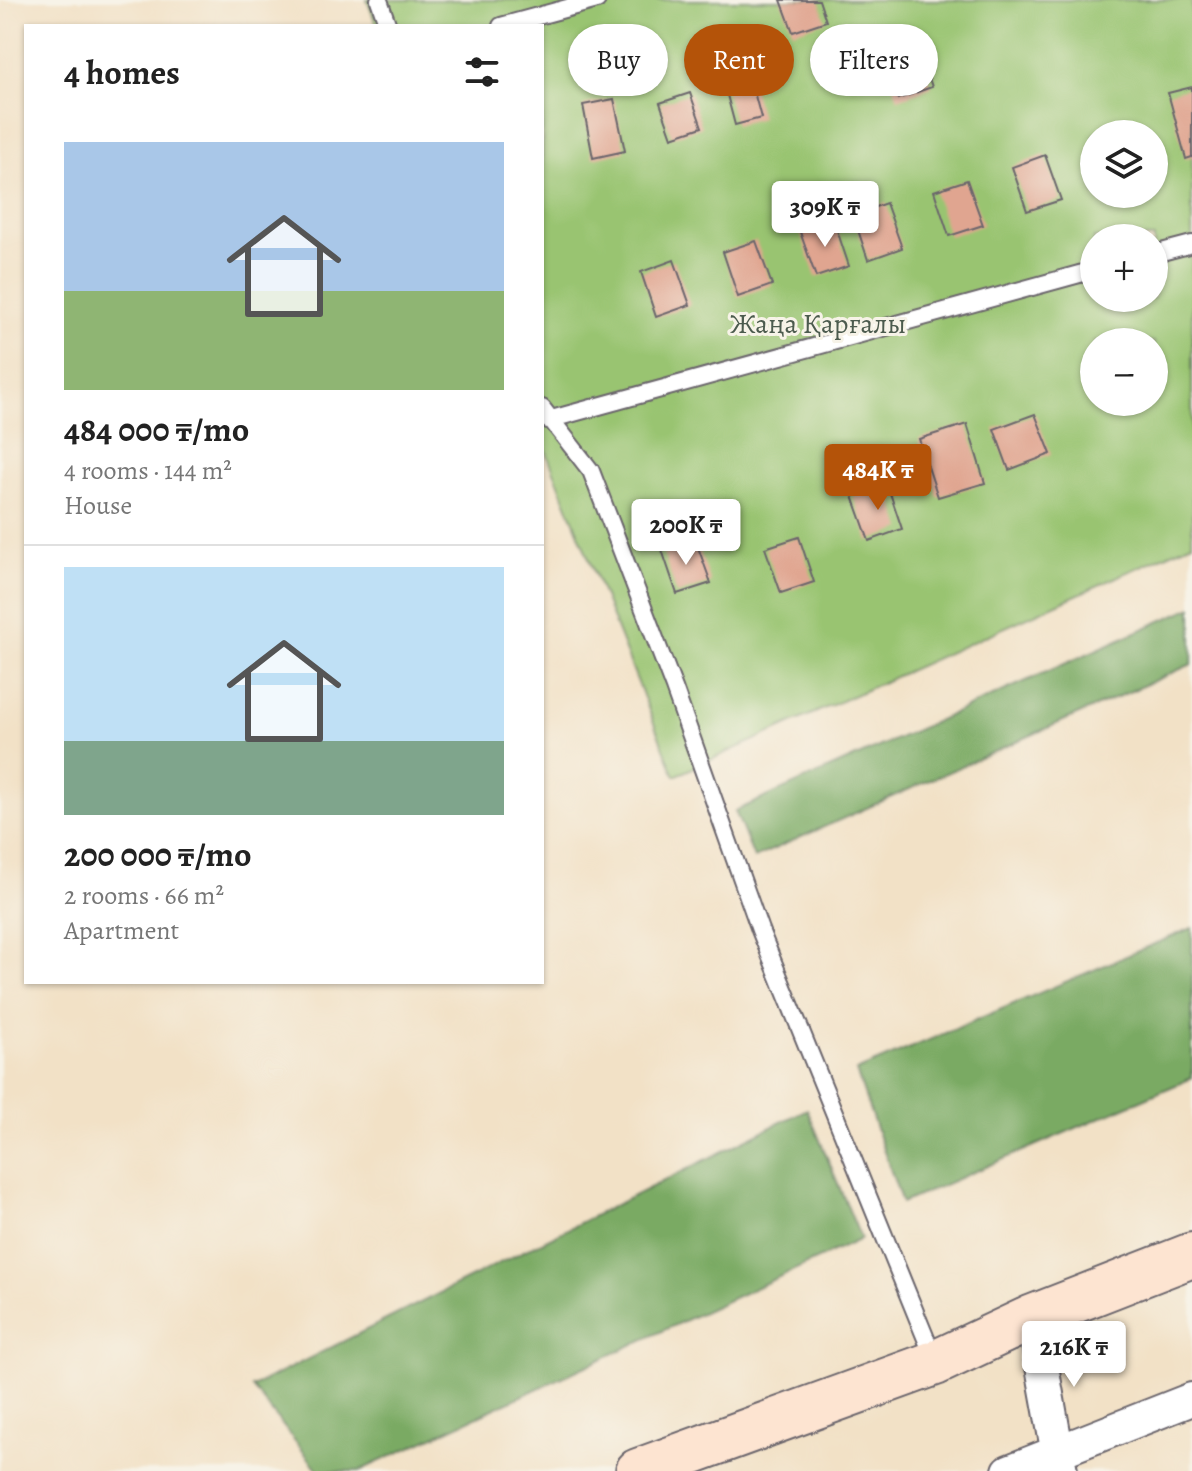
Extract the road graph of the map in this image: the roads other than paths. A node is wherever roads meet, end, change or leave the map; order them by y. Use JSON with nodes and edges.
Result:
{"nodes":[{"id":1,"x":379,"y":0,"type":"edge"},
{"id":2,"x":597,"y":0,"type":"edge"},
{"id":3,"x":387,"y":24,"type":"edge"},
{"id":4,"x":508,"y":24,"type":"edge"},
{"id":5,"x":1192,"y":244,"type":"edge"},
{"id":6,"x":1168,"y":250,"type":"edge"},
{"id":7,"x":1080,"y":274,"type":"edge"},
{"id":8,"x":545,"y":414,"type":"edge"},
{"id":9,"x":1192,"y":1255,"type":"edge"},
{"id":10,"x":1033,"y":1317,"type":"junction"},
{"id":11,"x":935,"y":1363,"type":"junction"},
{"id":12,"x":1192,"y":1399,"type":"edge"},
{"id":13,"x":1059,"y":1462,"type":"edge"},
{"id":14,"x":638,"y":1471,"type":"edge"},
{"id":15,"x":1009,"y":1471,"type":"edge"}],
"edges":[{"from":1,"to":3,"type":"lane"},
{"from":2,"to":4,"type":"lane"},
{"from":5,"to":6,"type":"lane"},
{"from":7,"to":8,"type":"lane"},
{"from":8,"to":11,"type":"lane"},
{"from":9,"to":10,"type":"main road"},
{"from":10,"to":11,"type":"main road"},
{"from":10,"to":13,"type":"street"},
{"from":11,"to":14,"type":"main road"},
{"from":12,"to":13,"type":"street"},
{"from":13,"to":15,"type":"street"}]}
